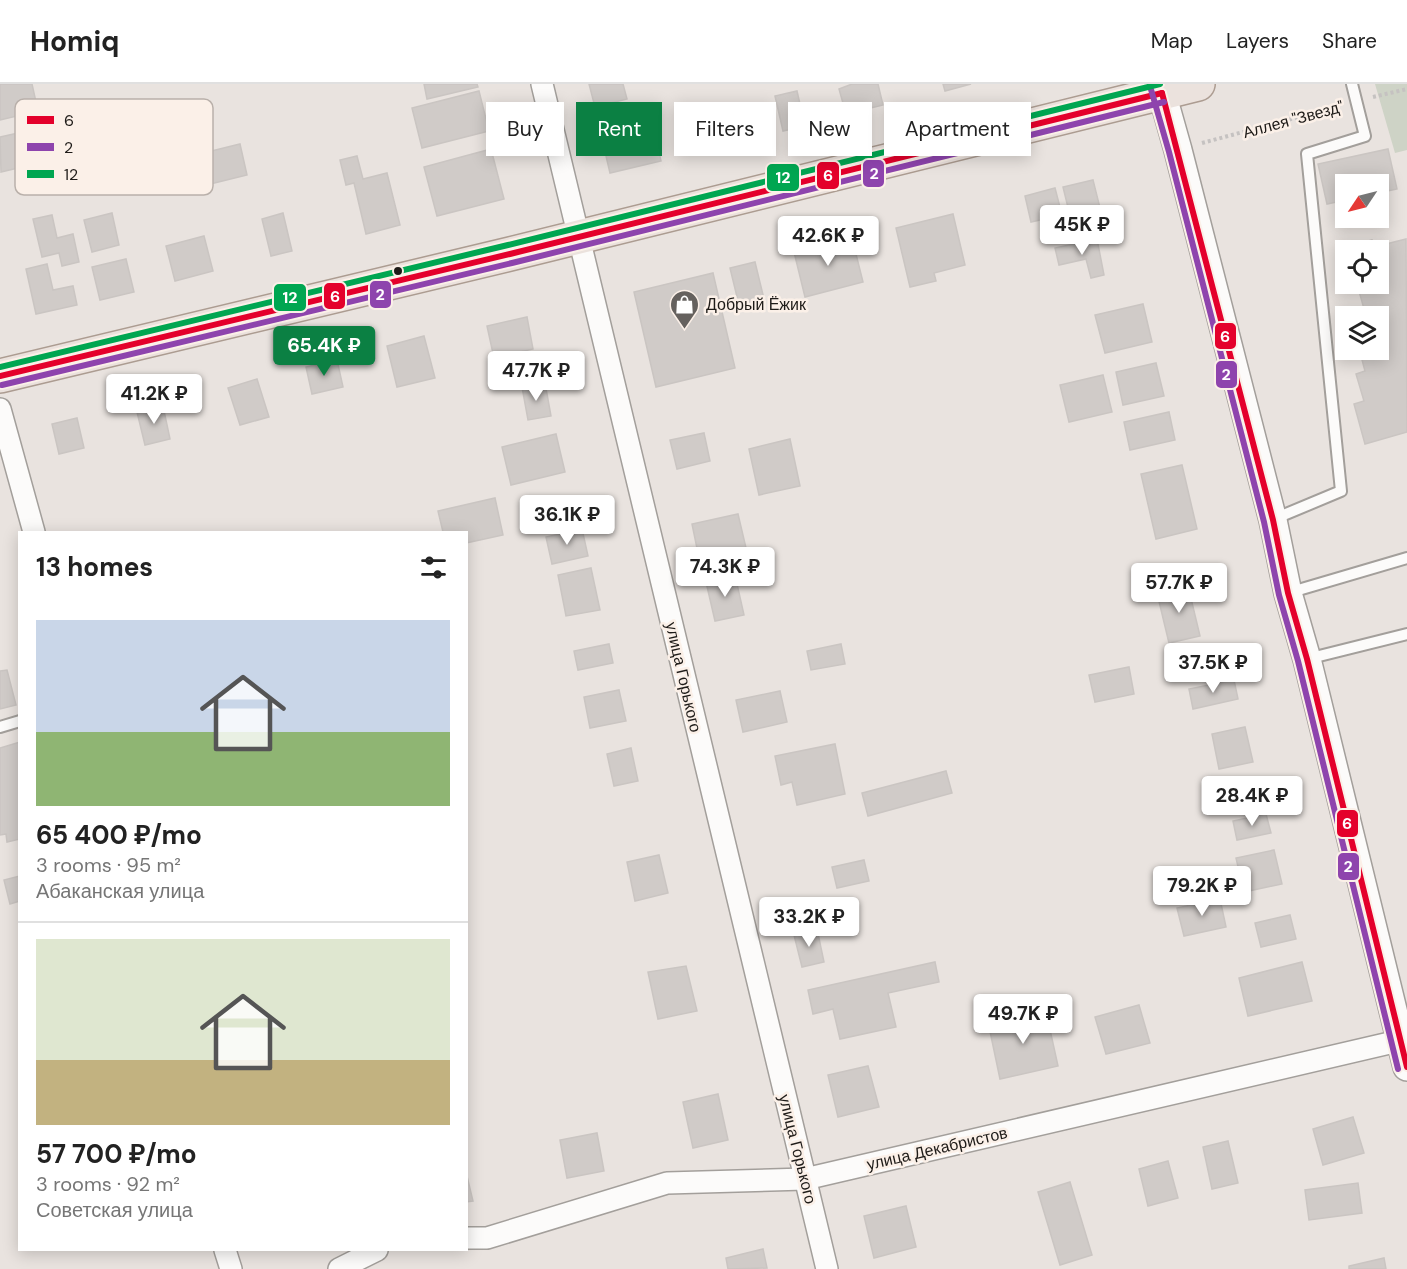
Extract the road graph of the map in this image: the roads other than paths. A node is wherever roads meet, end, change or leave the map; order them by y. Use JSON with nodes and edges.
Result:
{"nodes":[{"id":1,"x":542,"y":84,"type":"edge"},
{"id":2,"x":1198,"y":84,"type":"edge"},
{"id":3,"x":1353,"y":84,"type":"edge"},
{"id":4,"x":1160,"y":88,"type":"edge"},
{"id":5,"x":579,"y":237,"type":"junction"},
{"id":6,"x":0,"y":376,"type":"edge"},
{"id":7,"x":0,"y":409,"type":"edge"},
{"id":8,"x":1273,"y":520,"type":"junction"},
{"id":9,"x":34,"y":531,"type":"edge"},
{"id":10,"x":1407,"y":558,"type":"edge"},
{"id":11,"x":1288,"y":593,"type":"junction"},
{"id":12,"x":1407,"y":634,"type":"edge"},
{"id":13,"x":1307,"y":659,"type":"junction"},
{"id":14,"x":18,"y":722,"type":"edge"},
{"id":15,"x":0,"y":727,"type":"edge"},
{"id":16,"x":1404,"y":1040,"type":"edge"},
{"id":17,"x":1407,"y":1067,"type":"edge"},
{"id":18,"x":804,"y":1179,"type":"junction"},
{"id":19,"x":468,"y":1238,"type":"edge"},
{"id":20,"x":225,"y":1251,"type":"edge"},
{"id":21,"x":375,"y":1251,"type":"edge"},
{"id":22,"x":231,"y":1269,"type":"edge"},
{"id":23,"x":339,"y":1269,"type":"edge"},
{"id":24,"x":827,"y":1269,"type":"edge"}],
"edges":[{"from":1,"to":5,"type":"street","name":"улица Горького"},
{"from":2,"to":4,"type":"main road"},
{"from":3,"to":8,"type":"lane"},
{"from":4,"to":5,"type":"main road"},
{"from":4,"to":8,"type":"street"},
{"from":5,"to":6,"type":"main road"},
{"from":5,"to":18,"type":"street","name":"улица Горького"},
{"from":7,"to":9,"type":"street"},
{"from":8,"to":11,"type":"street"},
{"from":10,"to":11,"type":"lane"},
{"from":11,"to":13,"type":"street"},
{"from":12,"to":13,"type":"lane"},
{"from":13,"to":16,"type":"street"},
{"from":14,"to":15,"type":"lane"},
{"from":16,"to":17,"type":"street"},
{"from":16,"to":18,"type":"street","name":"улица Декабристов"},
{"from":18,"to":19,"type":"street","name":"улица Декабристов"},
{"from":18,"to":24,"type":"street","name":"улица Горького"},
{"from":20,"to":22,"type":"street"},
{"from":21,"to":23,"type":"street"}]}
